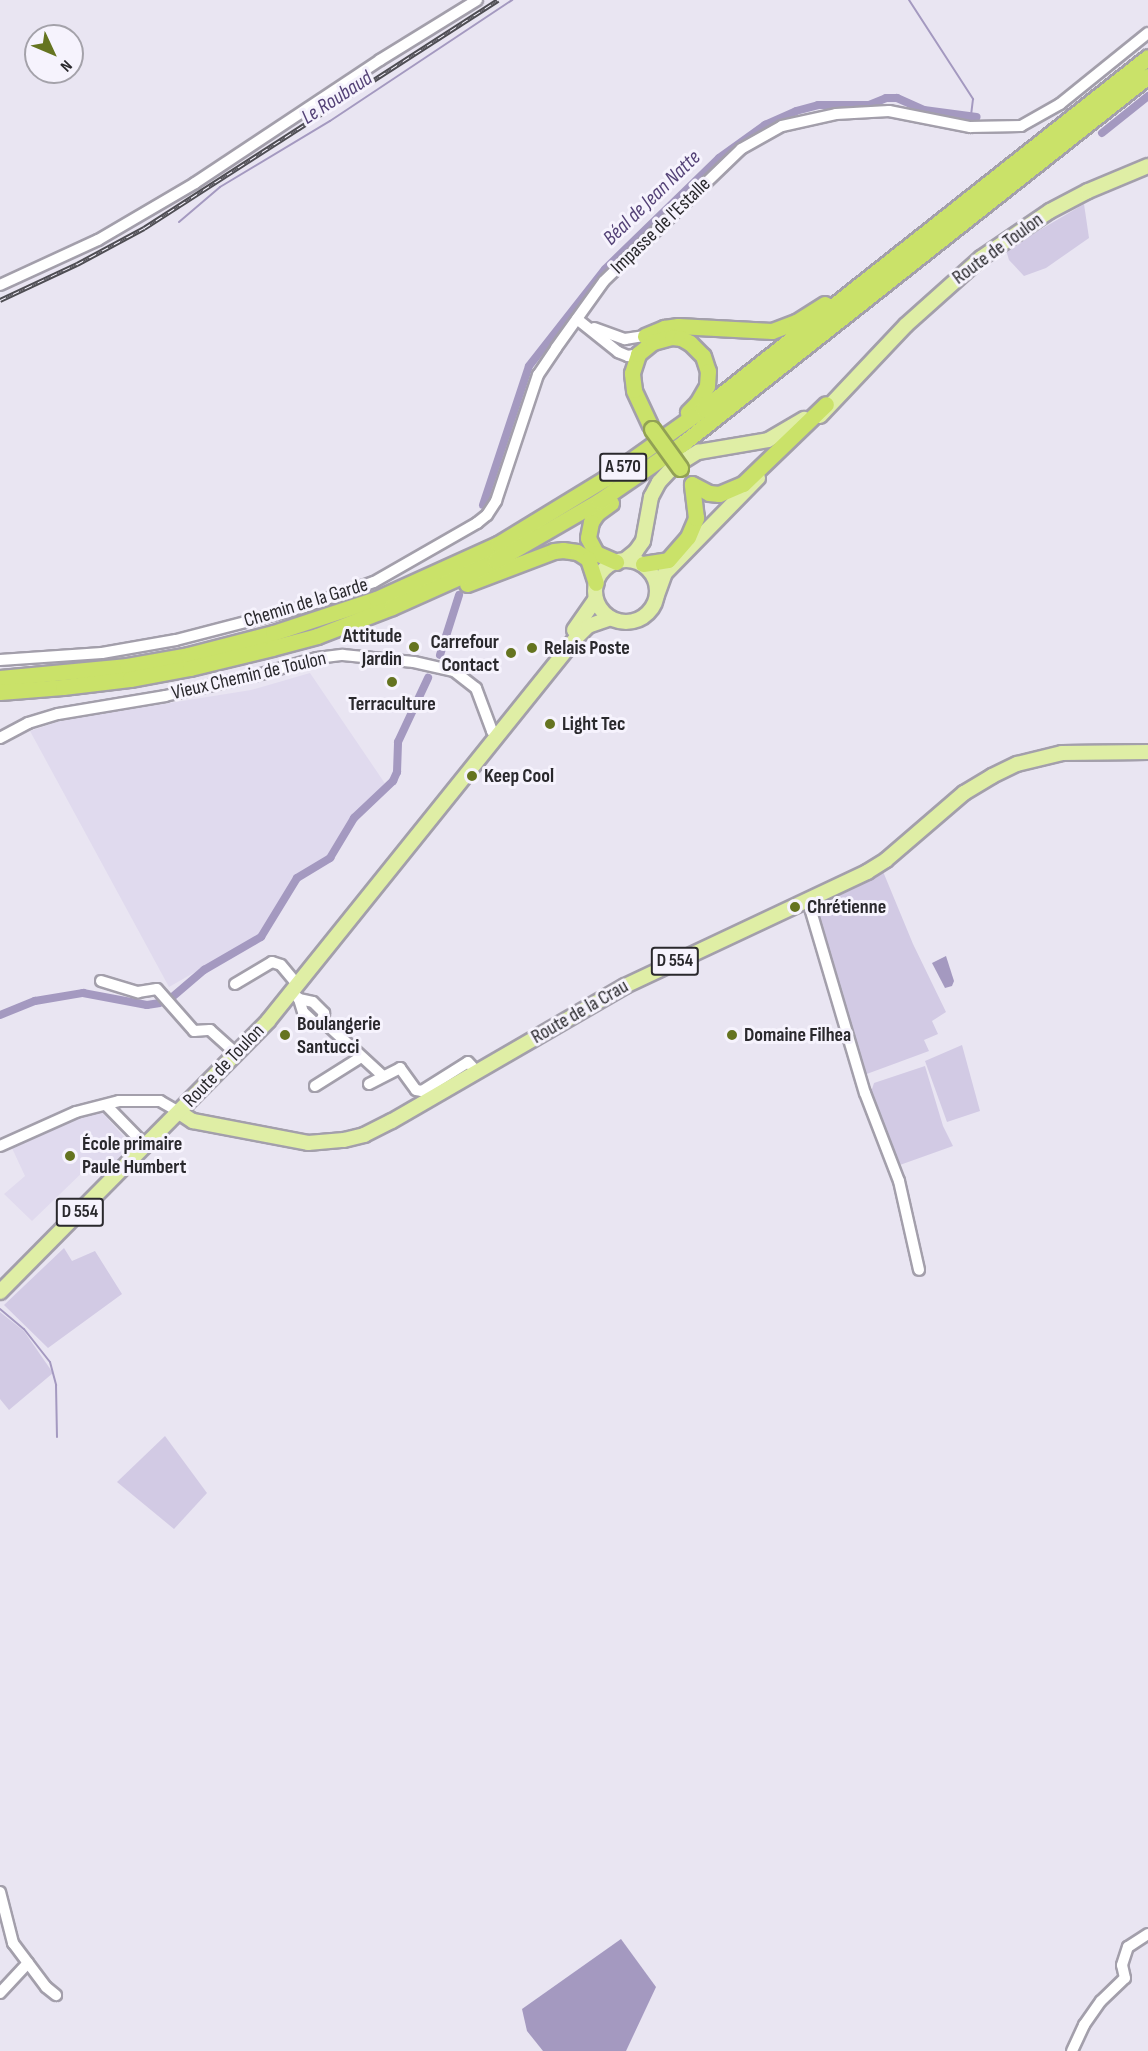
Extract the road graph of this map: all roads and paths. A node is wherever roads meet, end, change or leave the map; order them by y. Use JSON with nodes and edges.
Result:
{"nodes":[{"id":1,"x":477,"y":0,"type":"edge"},
{"id":2,"x":1148,"y":33,"type":"edge"},
{"id":3,"x":1148,"y":57,"type":"edge"},
{"id":4,"x":1148,"y":76,"type":"edge"},
{"id":5,"x":1056,"y":149,"type":"junction"},
{"id":6,"x":1148,"y":166,"type":"edge"},
{"id":7,"x":999,"y":176,"type":"junction"},
{"id":8,"x":0,"y":285,"type":"edge"},
{"id":9,"x":578,"y":320,"type":"junction"},
{"id":10,"x":630,"y":351,"type":"junction"},
{"id":11,"x":870,"y":364,"type":"junction"},
{"id":12,"x":826,"y":404,"type":"junction"},
{"id":13,"x":651,"y":427,"type":"junction"},
{"id":14,"x":692,"y":484,"type":"junction"},
{"id":15,"x":687,"y":549,"type":"junction"},
{"id":16,"x":620,"y":561,"type":"junction"},
{"id":17,"x":643,"y":564,"type":"junction"},
{"id":18,"x":596,"y":583,"type":"junction"},
{"id":19,"x":657,"y":595,"type":"junction"},
{"id":20,"x":376,"y":599,"type":"junction"},
{"id":21,"x":596,"y":599,"type":"junction"},
{"id":22,"x":611,"y":618,"type":"junction"},
{"id":23,"x":317,"y":636,"type":"junction"},
{"id":24,"x":0,"y":660,"type":"edge"},
{"id":25,"x":0,"y":678,"type":"edge"},
{"id":26,"x":0,"y":692,"type":"edge"},
{"id":27,"x":499,"y":728,"type":"junction"},
{"id":28,"x":0,"y":738,"type":"edge"},
{"id":29,"x":1148,"y":752,"type":"edge"},
{"id":30,"x":427,"y":822,"type":"junction"},
{"id":31,"x":808,"y":901,"type":"junction"},
{"id":32,"x":102,"y":981,"type":"dead end"},
{"id":33,"x":235,"y":984,"type":"dead end"},
{"id":34,"x":296,"y":992,"type":"junction"},
{"id":35,"x":237,"y":1054,"type":"junction"},
{"id":36,"x":361,"y":1057,"type":"junction"},
{"id":37,"x":477,"y":1072,"type":"junction"},
{"id":38,"x":383,"y":1076,"type":"junction"},
{"id":39,"x":369,"y":1084,"type":"dead end"},
{"id":40,"x":315,"y":1086,"type":"dead end"},
{"id":41,"x":105,"y":1104,"type":"junction"},
{"id":42,"x":179,"y":1112,"type":"junction"},
{"id":43,"x":193,"y":1121,"type":"junction"},
{"id":44,"x":160,"y":1133,"type":"junction"},
{"id":45,"x":0,"y":1146,"type":"edge"},
{"id":46,"x":146,"y":1146,"type":"junction"},
{"id":47,"x":919,"y":1270,"type":"dead end"},
{"id":48,"x":0,"y":1292,"type":"edge"},
{"id":49,"x":0,"y":1892,"type":"edge"},
{"id":50,"x":1148,"y":1934,"type":"edge"},
{"id":51,"x":28,"y":1963,"type":"junction"},
{"id":52,"x":0,"y":1993,"type":"edge"},
{"id":53,"x":56,"y":1995,"type":"dead end"},
{"id":54,"x":1072,"y":2051,"type":"edge"}],
"edges":[{"from":1,"to":8,"type":"street"},
{"from":2,"to":9,"type":"street","name":"Impasse de l'Estalle"},
{"from":3,"to":7,"type":"highway","number":"A 570"},
{"from":4,"to":5,"type":"highway","number":"A 570"},
{"from":5,"to":16,"type":"highway"},
{"from":5,"to":23,"type":"highway","number":"A 570"},
{"from":6,"to":11,"type":"main road","name":"Route de Toulon"},
{"from":7,"to":10,"type":"highway"},
{"from":7,"to":20,"type":"highway","number":"A 570"},
{"from":9,"to":10,"type":"street"},
{"from":9,"to":10,"type":"street"},
{"from":9,"to":24,"type":"street","name":"Chemin de la Garde"},
{"from":10,"to":13,"type":"highway"},
{"from":10,"to":13,"type":"highway"},
{"from":10,"to":20,"type":"highway"},
{"from":11,"to":12,"type":"main road","name":"Route de Toulon"},
{"from":11,"to":15,"type":"main road","name":"Route de Toulon"},
{"from":12,"to":14,"type":"highway"},
{"from":12,"to":16,"type":"main road","name":"Route de Toulon"},
{"from":13,"to":14,"type":"highway","bridge":true},
{"from":14,"to":15,"type":"highway"},
{"from":14,"to":17,"type":"highway"},
{"from":15,"to":19,"type":"main road","name":"Route de Toulon"},
{"from":16,"to":17,"type":"main road"},
{"from":16,"to":18,"type":"main road"},
{"from":17,"to":19,"type":"main road"},
{"from":18,"to":21,"type":"main road"},
{"from":18,"to":23,"type":"highway"},
{"from":19,"to":22,"type":"main road"},
{"from":20,"to":25,"type":"highway","number":"A 570"},
{"from":21,"to":22,"type":"main road"},
{"from":21,"to":27,"type":"main road","name":"Route de Toulon"},
{"from":22,"to":27,"type":"main road","name":"Route de Toulon"},
{"from":23,"to":26,"type":"highway","number":"A 570"},
{"from":27,"to":28,"type":"street","name":"Vieux Chemin de Toulon"},
{"from":27,"to":30,"type":"main road","name":"Route de Toulon"},
{"from":27,"to":30,"type":"main road","name":"Route de Toulon"},
{"from":29,"to":31,"type":"main road","name":"Route de la Crau","number":"D 554"},
{"from":30,"to":34,"type":"main road","name":"Route de Toulon"},
{"from":31,"to":37,"type":"main road","name":"Route de la Crau","number":"D 554"},
{"from":31,"to":47,"type":"street"},
{"from":32,"to":35,"type":"street"},
{"from":33,"to":34,"type":"street"},
{"from":34,"to":35,"type":"main road","name":"Route de Toulon"},
{"from":34,"to":36,"type":"street"},
{"from":35,"to":42,"type":"main road","name":"Route de Toulon"},
{"from":36,"to":38,"type":"street"},
{"from":36,"to":40,"type":"street"},
{"from":37,"to":38,"type":"street"},
{"from":37,"to":43,"type":"main road","name":"Route de la Crau","number":"D 554"},
{"from":38,"to":39,"type":"street"},
{"from":41,"to":42,"type":"street"},
{"from":41,"to":45,"type":"street"},
{"from":41,"to":46,"type":"street"},
{"from":42,"to":43,"type":"main road","name":"Route de la Crau","number":"D 554"},
{"from":42,"to":44,"type":"main road","name":"Route de Toulon","number":"D 554"},
{"from":43,"to":44,"type":"main road"},
{"from":44,"to":46,"type":"main road","name":"Route de Toulon","number":"D 554"},
{"from":46,"to":48,"type":"main road","name":"Route de Toulon","number":"D 554"},
{"from":49,"to":51,"type":"street"},
{"from":50,"to":54,"type":"street"},
{"from":51,"to":52,"type":"street"},
{"from":51,"to":53,"type":"street"}]}
